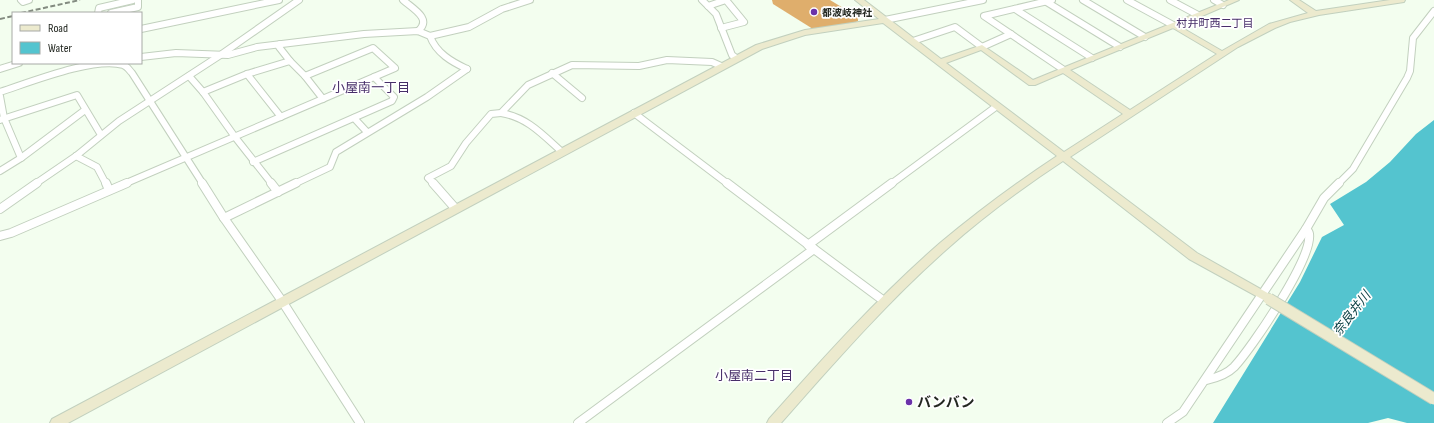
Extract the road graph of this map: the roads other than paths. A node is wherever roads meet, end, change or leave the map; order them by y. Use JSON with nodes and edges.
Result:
{"nodes":[{"id":1,"x":21,"y":0,"type":"edge"},
{"id":2,"x":29,"y":0,"type":"edge"},
{"id":3,"x":133,"y":0,"type":"edge"},
{"id":4,"x":138,"y":0,"type":"edge"},
{"id":5,"x":246,"y":0,"type":"edge"},
{"id":6,"x":279,"y":0,"type":"edge"},
{"id":7,"x":299,"y":0,"type":"edge"},
{"id":8,"x":403,"y":0,"type":"edge"},
{"id":9,"x":529,"y":0,"type":"edge"},
{"id":10,"x":702,"y":0,"type":"edge"},
{"id":11,"x":858,"y":0,"type":"edge"},
{"id":12,"x":984,"y":0,"type":"edge"},
{"id":13,"x":1052,"y":0,"type":"edge"},
{"id":14,"x":1083,"y":0,"type":"edge"},
{"id":15,"x":1127,"y":0,"type":"edge"},
{"id":16,"x":1170,"y":0,"type":"edge"},
{"id":17,"x":1214,"y":0,"type":"edge"},
{"id":18,"x":1235,"y":0,"type":"edge"},
{"id":19,"x":1294,"y":0,"type":"edge"},
{"id":20,"x":1401,"y":0,"type":"edge"},
{"id":21,"x":1045,"y":1,"type":"junction"},
{"id":22,"x":1223,"y":5,"type":"junction"},
{"id":23,"x":708,"y":6,"type":"junction"},
{"id":24,"x":236,"y":8,"type":"junction"},
{"id":25,"x":1015,"y":9,"type":"junction"},
{"id":26,"x":1434,"y":11,"type":"edge"},
{"id":27,"x":98,"y":12,"type":"edge"},
{"id":28,"x":116,"y":12,"type":"edge"},
{"id":29,"x":1314,"y":14,"type":"junction"},
{"id":30,"x":1198,"y":15,"type":"junction"},
{"id":31,"x":885,"y":20,"type":"junction"},
{"id":32,"x":1173,"y":25,"type":"junction"},
{"id":33,"x":721,"y":28,"type":"junction"},
{"id":34,"x":142,"y":29,"type":"edge"},
{"id":35,"x":418,"y":31,"type":"junction"},
{"id":36,"x":1011,"y":34,"type":"junction"},
{"id":37,"x":430,"y":36,"type":"junction"},
{"id":38,"x":1145,"y":37,"type":"junction"},
{"id":39,"x":913,"y":41,"type":"junction"},
{"id":40,"x":280,"y":44,"type":"junction"},
{"id":41,"x":982,"y":47,"type":"junction"},
{"id":42,"x":1120,"y":47,"type":"junction"},
{"id":43,"x":1222,"y":54,"type":"junction"},
{"id":44,"x":219,"y":56,"type":"junction"},
{"id":45,"x":142,"y":57,"type":"edge"},
{"id":46,"x":736,"y":58,"type":"junction"},
{"id":47,"x":1092,"y":58,"type":"junction"},
{"id":48,"x":290,"y":61,"type":"junction"},
{"id":49,"x":940,"y":62,"type":"junction"},
{"id":50,"x":16,"y":64,"type":"edge"},
{"id":51,"x":125,"y":64,"type":"edge"},
{"id":52,"x":721,"y":66,"type":"junction"},
{"id":53,"x":0,"y":69,"type":"edge"},
{"id":54,"x":1064,"y":70,"type":"junction"},
{"id":55,"x":552,"y":73,"type":"junction"},
{"id":56,"x":247,"y":74,"type":"junction"},
{"id":57,"x":190,"y":76,"type":"junction"},
{"id":58,"x":305,"y":76,"type":"junction"},
{"id":59,"x":374,"y":77,"type":"junction"},
{"id":60,"x":0,"y":92,"type":"edge"},
{"id":61,"x":203,"y":92,"type":"junction"},
{"id":62,"x":0,"y":96,"type":"edge"},
{"id":63,"x":582,"y":98,"type":"dead end"},
{"id":64,"x":323,"y":99,"type":"junction"},
{"id":65,"x":150,"y":100,"type":"junction"},
{"id":66,"x":997,"y":106,"type":"junction"},
{"id":67,"x":85,"y":110,"type":"junction"},
{"id":68,"x":501,"y":113,"type":"junction"},
{"id":69,"x":634,"y":113,"type":"junction"},
{"id":70,"x":1130,"y":114,"type":"junction"},
{"id":71,"x":281,"y":117,"type":"junction"},
{"id":72,"x":354,"y":118,"type":"junction"},
{"id":73,"x":2,"y":119,"type":"edge"},
{"id":74,"x":367,"y":132,"type":"junction"},
{"id":75,"x":101,"y":135,"type":"junction"},
{"id":76,"x":235,"y":137,"type":"junction"},
{"id":77,"x":562,"y":152,"type":"junction"},
{"id":78,"x":76,"y":156,"type":"junction"},
{"id":79,"x":186,"y":157,"type":"junction"},
{"id":80,"x":1063,"y":157,"type":"junction"},
{"id":81,"x":21,"y":158,"type":"junction"},
{"id":82,"x":253,"y":162,"type":"junction"},
{"id":83,"x":0,"y":171,"type":"edge"},
{"id":84,"x":109,"y":190,"type":"junction"},
{"id":85,"x":278,"y":192,"type":"junction"},
{"id":86,"x":455,"y":208,"type":"junction"},
{"id":87,"x":0,"y":209,"type":"edge"},
{"id":88,"x":224,"y":218,"type":"junction"},
{"id":89,"x":1306,"y":229,"type":"junction"},
{"id":90,"x":0,"y":236,"type":"edge"},
{"id":91,"x":811,"y":247,"type":"junction"},
{"id":92,"x":1266,"y":298,"type":"junction"},
{"id":93,"x":282,"y":301,"type":"junction"},
{"id":94,"x":884,"y":301,"type":"junction"},
{"id":95,"x":1206,"y":380,"type":"junction"},
{"id":96,"x":1434,"y":399,"type":"edge"},
{"id":97,"x":56,"y":423,"type":"edge"},
{"id":98,"x":360,"y":423,"type":"edge"},
{"id":99,"x":578,"y":423,"type":"edge"},
{"id":100,"x":773,"y":423,"type":"edge"},
{"id":101,"x":1167,"y":423,"type":"edge"}],
"edges":[{"from":1,"to":2,"type":"street"},
{"from":3,"to":27,"type":"street"},
{"from":4,"to":28,"type":"street"},
{"from":5,"to":24,"type":"street"},
{"from":6,"to":24,"type":"street"},
{"from":7,"to":44,"type":"street"},
{"from":8,"to":35,"type":"street"},
{"from":9,"to":37,"type":"street"},
{"from":10,"to":23,"type":"street"},
{"from":11,"to":31,"type":"street"},
{"from":12,"to":31,"type":"street"},
{"from":13,"to":21,"type":"street"},
{"from":14,"to":38,"type":"street"},
{"from":15,"to":32,"type":"street"},
{"from":16,"to":30,"type":"street"},
{"from":17,"to":22,"type":"street"},
{"from":18,"to":22,"type":"street"},
{"from":19,"to":29,"type":"street"},
{"from":20,"to":29,"type":"street"},
{"from":21,"to":25,"type":"street"},
{"from":21,"to":42,"type":"street"},
{"from":22,"to":30,"type":"street"},
{"from":23,"to":33,"type":"street"},
{"from":23,"to":33,"type":"street"},
{"from":24,"to":34,"type":"street"},
{"from":25,"to":36,"type":"street"},
{"from":25,"to":47,"type":"street"},
{"from":26,"to":89,"type":"street"},
{"from":29,"to":43,"type":"street"},
{"from":30,"to":32,"type":"street"},
{"from":31,"to":39,"type":"street"},
{"from":31,"to":46,"type":"street"},
{"from":32,"to":38,"type":"street"},
{"from":32,"to":43,"type":"street"},
{"from":33,"to":46,"type":"street"},
{"from":35,"to":37,"type":"street"},
{"from":35,"to":40,"type":"street"},
{"from":36,"to":41,"type":"street"},
{"from":36,"to":54,"type":"street"},
{"from":37,"to":74,"type":"street"},
{"from":38,"to":42,"type":"street"},
{"from":39,"to":41,"type":"street"},
{"from":39,"to":49,"type":"street"},
{"from":40,"to":44,"type":"street"},
{"from":40,"to":48,"type":"street"},
{"from":41,"to":49,"type":"street"},
{"from":41,"to":54,"type":"street"},
{"from":42,"to":47,"type":"street"},
{"from":43,"to":70,"type":"street"},
{"from":44,"to":45,"type":"street"},
{"from":44,"to":57,"type":"street"},
{"from":46,"to":52,"type":"street"},
{"from":47,"to":54,"type":"street"},
{"from":48,"to":56,"type":"street"},
{"from":48,"to":58,"type":"street"},
{"from":49,"to":66,"type":"street"},
{"from":50,"to":53,"type":"street"},
{"from":51,"to":60,"type":"street"},
{"from":51,"to":65,"type":"street"},
{"from":52,"to":55,"type":"street"},
{"from":52,"to":69,"type":"street"},
{"from":54,"to":70,"type":"street"},
{"from":55,"to":63,"type":"street"},
{"from":55,"to":68,"type":"street"},
{"from":56,"to":61,"type":"street"},
{"from":56,"to":71,"type":"street"},
{"from":57,"to":61,"type":"street"},
{"from":57,"to":65,"type":"street"},
{"from":58,"to":59,"type":"street"},
{"from":58,"to":64,"type":"street"},
{"from":59,"to":64,"type":"street"},
{"from":59,"to":72,"type":"street"},
{"from":61,"to":76,"type":"street"},
{"from":62,"to":73,"type":"street"},
{"from":64,"to":71,"type":"street"},
{"from":65,"to":75,"type":"street"},
{"from":65,"to":79,"type":"street"},
{"from":66,"to":80,"type":"street"},
{"from":66,"to":91,"type":"street"},
{"from":67,"to":73,"type":"street"},
{"from":67,"to":75,"type":"street"},
{"from":67,"to":81,"type":"street"},
{"from":68,"to":77,"type":"street"},
{"from":68,"to":86,"type":"street"},
{"from":69,"to":77,"type":"street"},
{"from":69,"to":91,"type":"street"},
{"from":70,"to":80,"type":"street"},
{"from":71,"to":76,"type":"street"},
{"from":72,"to":74,"type":"street"},
{"from":72,"to":82,"type":"street"},
{"from":73,"to":81,"type":"street"},
{"from":74,"to":85,"type":"street"},
{"from":75,"to":78,"type":"street"},
{"from":76,"to":79,"type":"street"},
{"from":76,"to":82,"type":"street"},
{"from":77,"to":86,"type":"street"},
{"from":78,"to":84,"type":"street"},
{"from":78,"to":87,"type":"street"},
{"from":79,"to":84,"type":"street"},
{"from":79,"to":88,"type":"street"},
{"from":80,"to":92,"type":"street"},
{"from":80,"to":94,"type":"street"},
{"from":81,"to":83,"type":"street"},
{"from":82,"to":85,"type":"street"},
{"from":84,"to":90,"type":"street"},
{"from":85,"to":88,"type":"street"},
{"from":86,"to":93,"type":"street"},
{"from":88,"to":93,"type":"street"},
{"from":89,"to":92,"type":"street"},
{"from":89,"to":95,"type":"street"},
{"from":91,"to":94,"type":"street"},
{"from":91,"to":99,"type":"street"},
{"from":92,"to":95,"type":"street"},
{"from":92,"to":96,"type":"street","bridge":true},
{"from":93,"to":97,"type":"street"},
{"from":93,"to":98,"type":"street"},
{"from":94,"to":100,"type":"street"},
{"from":95,"to":101,"type":"street"}]}
